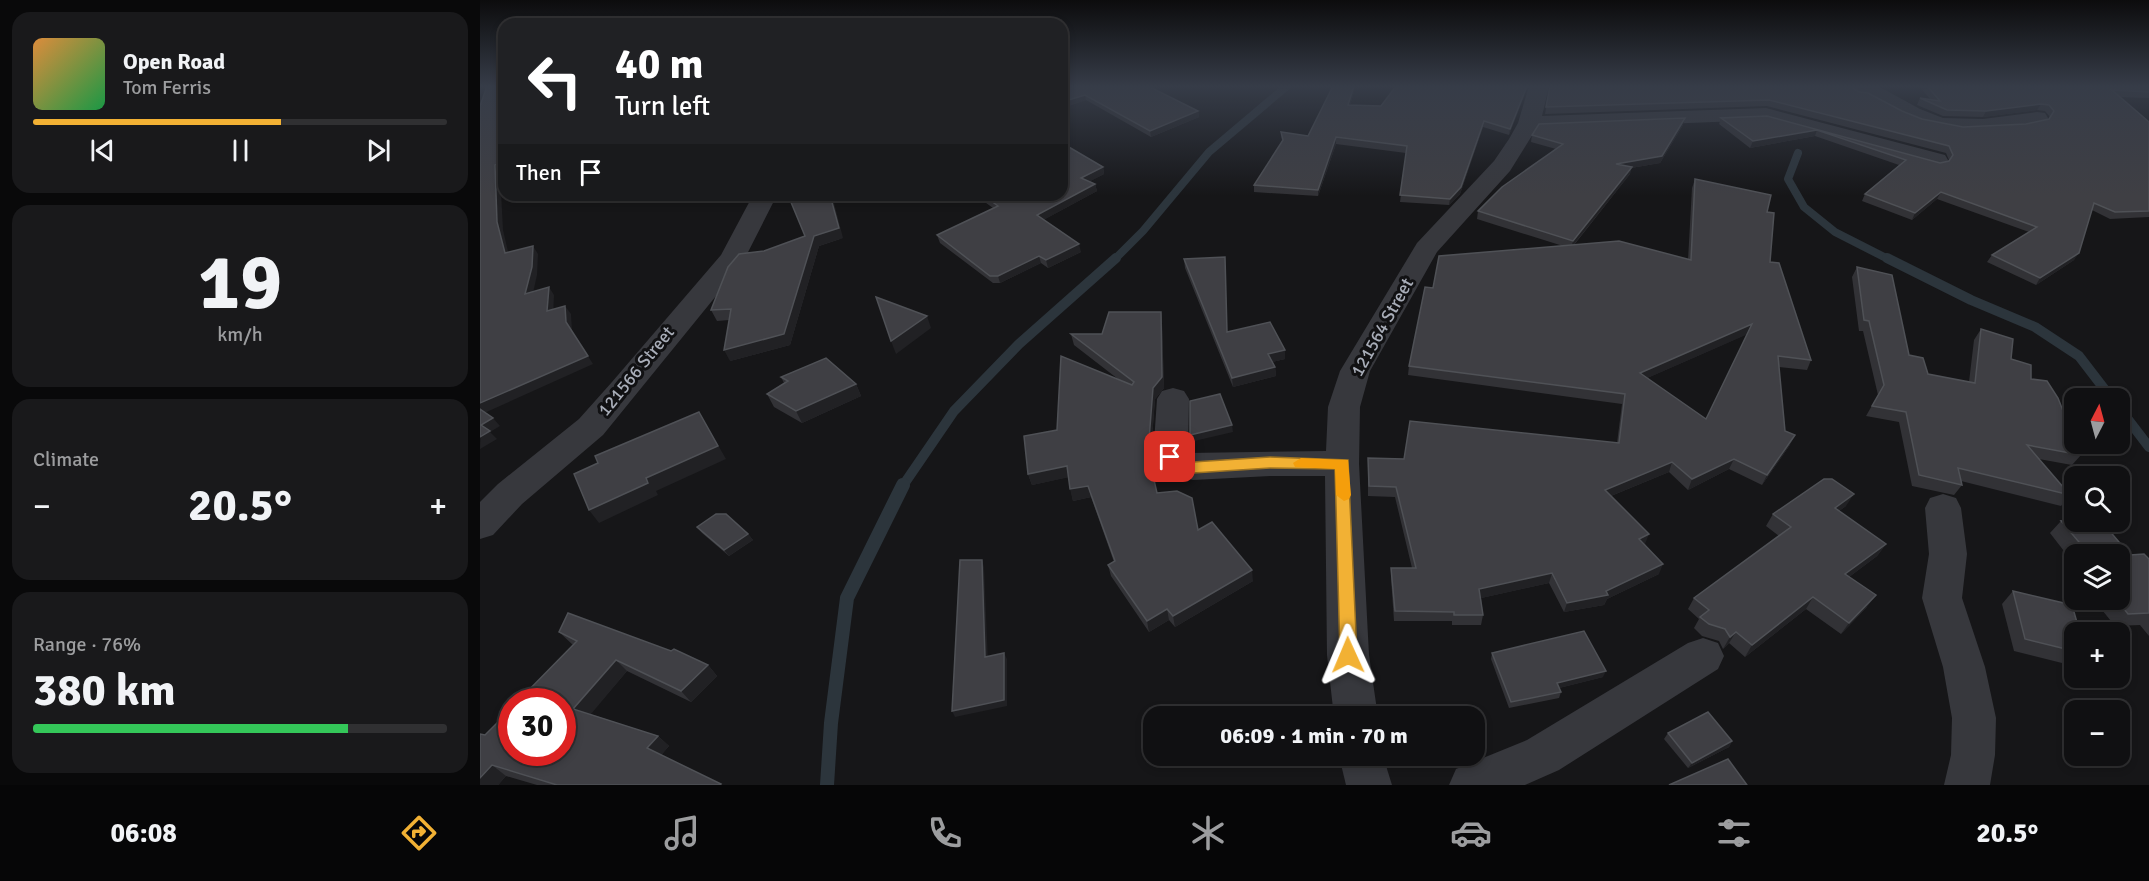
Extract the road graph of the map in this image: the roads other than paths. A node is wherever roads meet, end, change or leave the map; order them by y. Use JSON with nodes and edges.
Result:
{"nodes":[{"id":1,"x":1529,"y":123,"type":"joint"},
{"id":2,"x":1539,"y":123,"type":"edge"},
{"id":3,"x":1798,"y":123,"type":"edge"},
{"id":4,"x":1938,"y":123,"type":"edge"},
{"id":5,"x":2003,"y":123,"type":"edge"},
{"id":6,"x":1937,"y":160,"type":"edge"},
{"id":7,"x":762,"y":201,"type":"edge"},
{"id":8,"x":1173,"y":399,"type":"dead end"},
{"id":9,"x":1342,"y":464,"type":"junction"},
{"id":10,"x":1943,"y":508,"type":"dead end"},
{"id":11,"x":480,"y":525,"type":"edge"},
{"id":12,"x":1703,"y":656,"type":"dead end"},
{"id":13,"x":1355,"y":706,"type":"edge"},
{"id":14,"x":1364,"y":766,"type":"edge"},
{"id":15,"x":1369,"y":785,"type":"edge"},
{"id":16,"x":1472,"y":785,"type":"edge"},
{"id":17,"x":1967,"y":785,"type":"edge"}],
"edges":[{"from":1,"to":2,"type":"street"},
{"from":1,"to":9,"type":"street","name":"121564 Street"},
{"from":3,"to":6,"type":"street"},
{"from":4,"to":5,"type":"street"},
{"from":7,"to":11,"type":"street","name":"121566 Street"},
{"from":8,"to":9,"type":"street"},
{"from":9,"to":13,"type":"street","name":"121564 Street"},
{"from":10,"to":17,"type":"street"},
{"from":12,"to":16,"type":"street"},
{"from":14,"to":15,"type":"street"}]}
